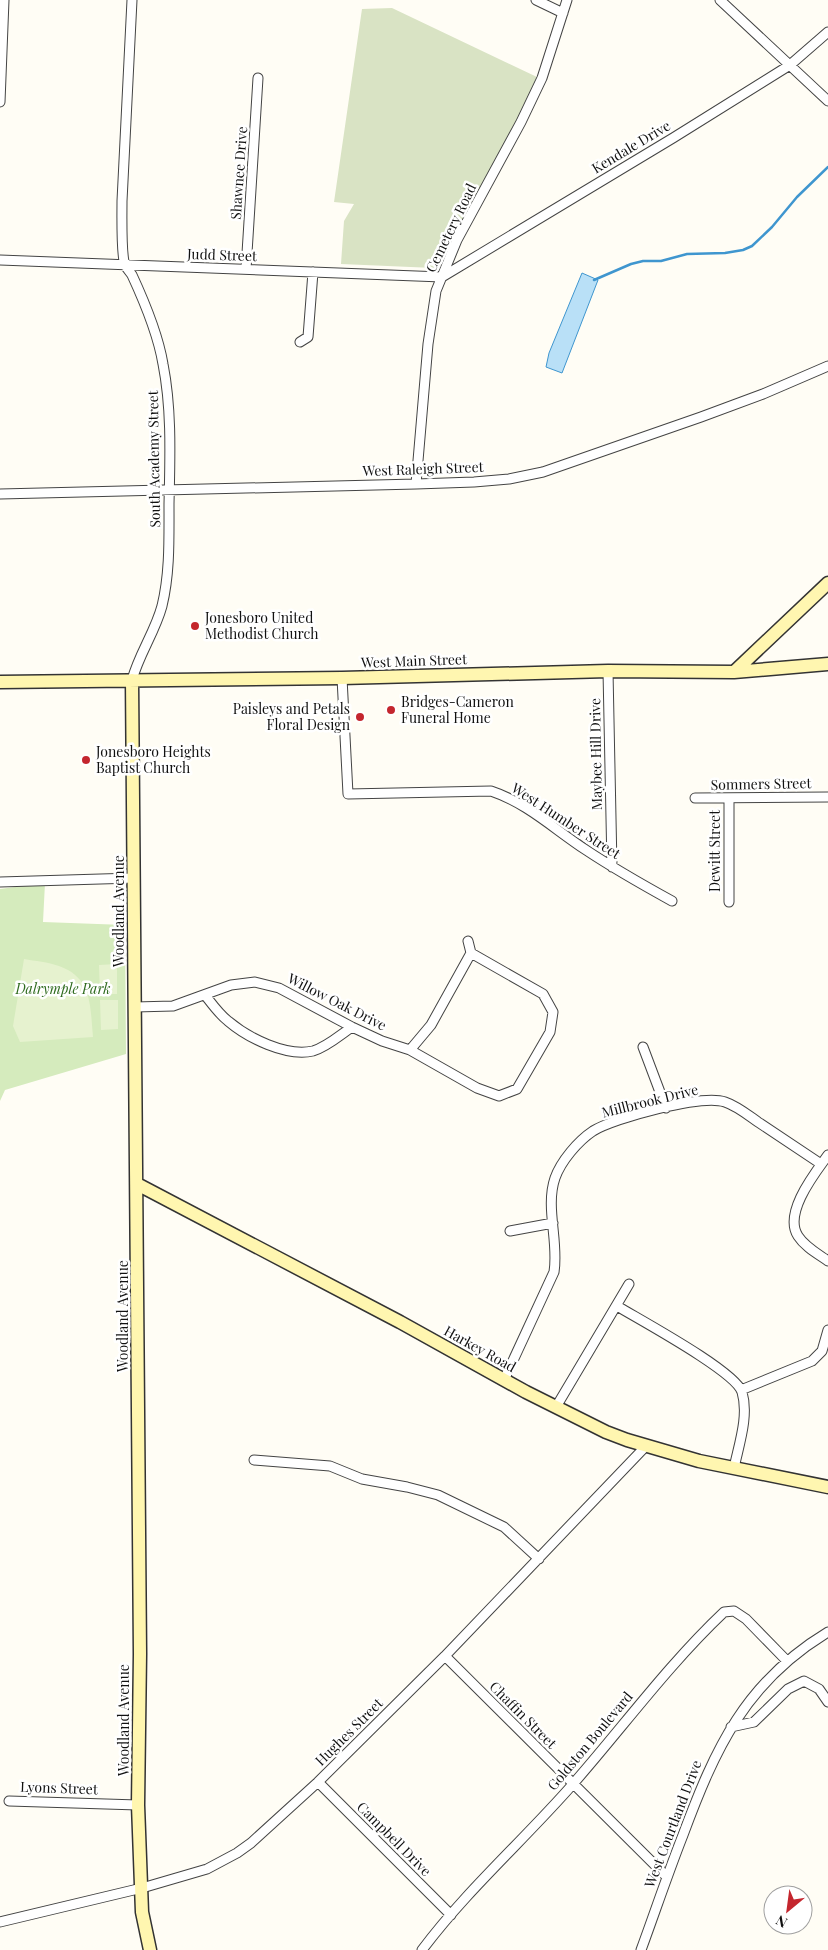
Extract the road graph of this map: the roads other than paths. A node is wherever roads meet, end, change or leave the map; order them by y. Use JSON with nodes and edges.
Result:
{"nodes":[{"id":1,"x":4,"y":0,"type":"edge"},
{"id":2,"x":132,"y":0,"type":"edge"},
{"id":3,"x":536,"y":0,"type":"edge"},
{"id":4,"x":567,"y":0,"type":"edge"},
{"id":5,"x":720,"y":0,"type":"edge"},
{"id":6,"x":563,"y":13,"type":"junction"},
{"id":7,"x":828,"y":32,"type":"edge"},
{"id":8,"x":790,"y":66,"type":"junction"},
{"id":9,"x":258,"y":78,"type":"dead end"},
{"id":10,"x":828,"y":101,"type":"edge"},
{"id":11,"x":0,"y":102,"type":"edge"},
{"id":12,"x":0,"y":260,"type":"edge"},
{"id":13,"x":125,"y":265,"type":"junction"},
{"id":14,"x":246,"y":269,"type":"junction"},
{"id":15,"x":313,"y":272,"type":"junction"},
{"id":16,"x":442,"y":277,"type":"junction"},
{"id":17,"x":300,"y":342,"type":"dead end"},
{"id":18,"x":828,"y":366,"type":"edge"},
{"id":19,"x":416,"y":484,"type":"junction"},
{"id":20,"x":170,"y":491,"type":"junction"},
{"id":21,"x":0,"y":494,"type":"edge"},
{"id":22,"x":828,"y":583,"type":"edge"},
{"id":23,"x":828,"y":664,"type":"edge"},
{"id":24,"x":608,"y":671,"type":"junction"},
{"id":25,"x":734,"y":672,"type":"junction"},
{"id":26,"x":342,"y":678,"type":"junction"},
{"id":27,"x":132,"y":680,"type":"junction"},
{"id":28,"x":0,"y":682,"type":"edge"},
{"id":29,"x":828,"y":797,"type":"edge"},
{"id":30,"x":695,"y":798,"type":"dead end"},
{"id":31,"x":729,"y":799,"type":"junction"},
{"id":32,"x":612,"y":867,"type":"junction"},
{"id":33,"x":134,"y":878,"type":"junction"},
{"id":34,"x":0,"y":882,"type":"edge"},
{"id":35,"x":672,"y":901,"type":"dead end"},
{"id":36,"x":729,"y":902,"type":"dead end"},
{"id":37,"x":468,"y":941,"type":"dead end"},
{"id":38,"x":471,"y":953,"type":"junction"},
{"id":39,"x":205,"y":995,"type":"junction"},
{"id":40,"x":135,"y":1007,"type":"junction"},
{"id":41,"x":352,"y":1027,"type":"junction"},
{"id":42,"x":643,"y":1047,"type":"dead end"},
{"id":43,"x":410,"y":1050,"type":"junction"},
{"id":44,"x":666,"y":1108,"type":"junction"},
{"id":45,"x":828,"y":1155,"type":"edge"},
{"id":46,"x":821,"y":1164,"type":"junction"},
{"id":47,"x":137,"y":1184,"type":"junction"},
{"id":48,"x":552,"y":1223,"type":"junction"},
{"id":49,"x":510,"y":1231,"type":"dead end"},
{"id":50,"x":828,"y":1261,"type":"edge"},
{"id":51,"x":629,"y":1284,"type":"dead end"},
{"id":52,"x":617,"y":1306,"type":"junction"},
{"id":53,"x":828,"y":1330,"type":"edge"},
{"id":54,"x":504,"y":1380,"type":"junction"},
{"id":55,"x":741,"y":1390,"type":"junction"},
{"id":56,"x":556,"y":1407,"type":"junction"},
{"id":57,"x":646,"y":1446,"type":"junction"},
{"id":58,"x":254,"y":1460,"type":"dead end"},
{"id":59,"x":734,"y":1468,"type":"junction"},
{"id":60,"x":828,"y":1488,"type":"edge"},
{"id":61,"x":539,"y":1559,"type":"junction"},
{"id":62,"x":828,"y":1632,"type":"edge"},
{"id":63,"x":445,"y":1656,"type":"junction"},
{"id":64,"x":787,"y":1661,"type":"junction"},
{"id":65,"x":828,"y":1702,"type":"edge"},
{"id":66,"x":730,"y":1727,"type":"junction"},
{"id":67,"x":318,"y":1782,"type":"junction"},
{"id":68,"x":572,"y":1785,"type":"junction"},
{"id":69,"x":9,"y":1801,"type":"dead end"},
{"id":70,"x":138,"y":1805,"type":"junction"},
{"id":71,"x":667,"y":1877,"type":"junction"},
{"id":72,"x":142,"y":1888,"type":"junction"},
{"id":73,"x":451,"y":1915,"type":"junction"},
{"id":74,"x":0,"y":1922,"type":"edge"},
{"id":75,"x":150,"y":1950,"type":"edge"},
{"id":76,"x":422,"y":1950,"type":"edge"},
{"id":77,"x":641,"y":1950,"type":"edge"}],
"edges":[{"from":1,"to":11,"type":"street"},
{"from":2,"to":13,"type":"street","name":"South Academy Street"},
{"from":3,"to":6,"type":"street"},
{"from":4,"to":6,"type":"street","name":"Cemetery Road"},
{"from":5,"to":8,"type":"street"},
{"from":6,"to":16,"type":"street","name":"Cemetery Road"},
{"from":7,"to":8,"type":"street","name":"Kendale Drive"},
{"from":8,"to":10,"type":"street"},
{"from":8,"to":16,"type":"street","name":"Kendale Drive"},
{"from":9,"to":14,"type":"street","name":"Shawnee Drive"},
{"from":12,"to":13,"type":"street","name":"Judd Street"},
{"from":13,"to":14,"type":"street","name":"Judd Street"},
{"from":13,"to":20,"type":"street","name":"South Academy Street"},
{"from":14,"to":15,"type":"street","name":"Judd Street"},
{"from":15,"to":16,"type":"street","name":"Judd Street"},
{"from":15,"to":17,"type":"street"},
{"from":16,"to":19,"type":"street","name":"Cemetery Road"},
{"from":18,"to":19,"type":"street","name":"West Raleigh Street"},
{"from":19,"to":20,"type":"street","name":"West Raleigh Street"},
{"from":20,"to":21,"type":"street","name":"West Raleigh Street"},
{"from":20,"to":27,"type":"street","name":"South Academy Street"},
{"from":22,"to":25,"type":"street"},
{"from":23,"to":25,"type":"street","name":"West Main Street"},
{"from":24,"to":25,"type":"street","name":"West Main Street"},
{"from":24,"to":26,"type":"street","name":"West Main Street"},
{"from":24,"to":32,"type":"street","name":"Maybee Hill Drive"},
{"from":26,"to":27,"type":"street","name":"West Main Street"},
{"from":26,"to":32,"type":"street","name":"West Humber Street"},
{"from":27,"to":28,"type":"street","name":"West Main Street"},
{"from":27,"to":33,"type":"street","name":"Woodland Avenue"},
{"from":29,"to":31,"type":"street","name":"Sommers Street"},
{"from":30,"to":31,"type":"street","name":"Sommers Street"},
{"from":31,"to":36,"type":"street","name":"Dewitt Street"},
{"from":32,"to":35,"type":"street","name":"West Humber Street"},
{"from":33,"to":34,"type":"street"},
{"from":33,"to":40,"type":"street","name":"Woodland Avenue"},
{"from":37,"to":38,"type":"street"},
{"from":38,"to":43,"type":"street"},
{"from":38,"to":43,"type":"street","name":"Willow Oak Drive"},
{"from":39,"to":40,"type":"street","name":"Willow Oak Drive"},
{"from":39,"to":41,"type":"street","name":"Willow Oak Drive"},
{"from":39,"to":41,"type":"street"},
{"from":40,"to":47,"type":"street","name":"Woodland Avenue"},
{"from":41,"to":43,"type":"street","name":"Willow Oak Drive"},
{"from":42,"to":44,"type":"street"},
{"from":44,"to":46,"type":"street","name":"Millbrook Drive"},
{"from":44,"to":48,"type":"street","name":"Millbrook Drive"},
{"from":45,"to":46,"type":"street"},
{"from":46,"to":50,"type":"street"},
{"from":47,"to":54,"type":"street","name":"Harkey Road"},
{"from":47,"to":70,"type":"street","name":"Woodland Avenue"},
{"from":48,"to":49,"type":"street"},
{"from":48,"to":54,"type":"street","name":"Millbrook Drive"},
{"from":51,"to":52,"type":"street"},
{"from":52,"to":55,"type":"street"},
{"from":52,"to":56,"type":"street"},
{"from":53,"to":55,"type":"street"},
{"from":54,"to":56,"type":"street","name":"Harkey Road"},
{"from":55,"to":59,"type":"street"},
{"from":56,"to":57,"type":"street","name":"Harkey Road"},
{"from":57,"to":59,"type":"street","name":"Harkey Road"},
{"from":57,"to":61,"type":"street","name":"Hughes Street"},
{"from":58,"to":61,"type":"street"},
{"from":59,"to":60,"type":"street","name":"Harkey Road"},
{"from":61,"to":63,"type":"street","name":"Hughes Street"},
{"from":62,"to":64,"type":"street","name":"West Courtland Drive"},
{"from":63,"to":67,"type":"street","name":"Hughes Street"},
{"from":63,"to":68,"type":"street","name":"Chaffin Street"},
{"from":64,"to":66,"type":"street","name":"West Courtland Drive"},
{"from":64,"to":68,"type":"street","name":"Goldston Boulevard"},
{"from":65,"to":66,"type":"street"},
{"from":66,"to":71,"type":"street","name":"West Courtland Drive"},
{"from":67,"to":72,"type":"street","name":"Hughes Street"},
{"from":67,"to":73,"type":"street","name":"Campbell Drive"},
{"from":68,"to":71,"type":"street","name":"Chaffin Street"},
{"from":68,"to":73,"type":"street","name":"Goldston Boulevard"},
{"from":69,"to":70,"type":"street","name":"Lyons Street"},
{"from":70,"to":72,"type":"street","name":"Woodland Avenue"},
{"from":71,"to":77,"type":"street","name":"West Courtland Drive"},
{"from":72,"to":74,"type":"street","name":"Hughes Street"},
{"from":72,"to":75,"type":"street","name":"Woodland Avenue"},
{"from":73,"to":76,"type":"street","name":"Goldston Boulevard"}]}
